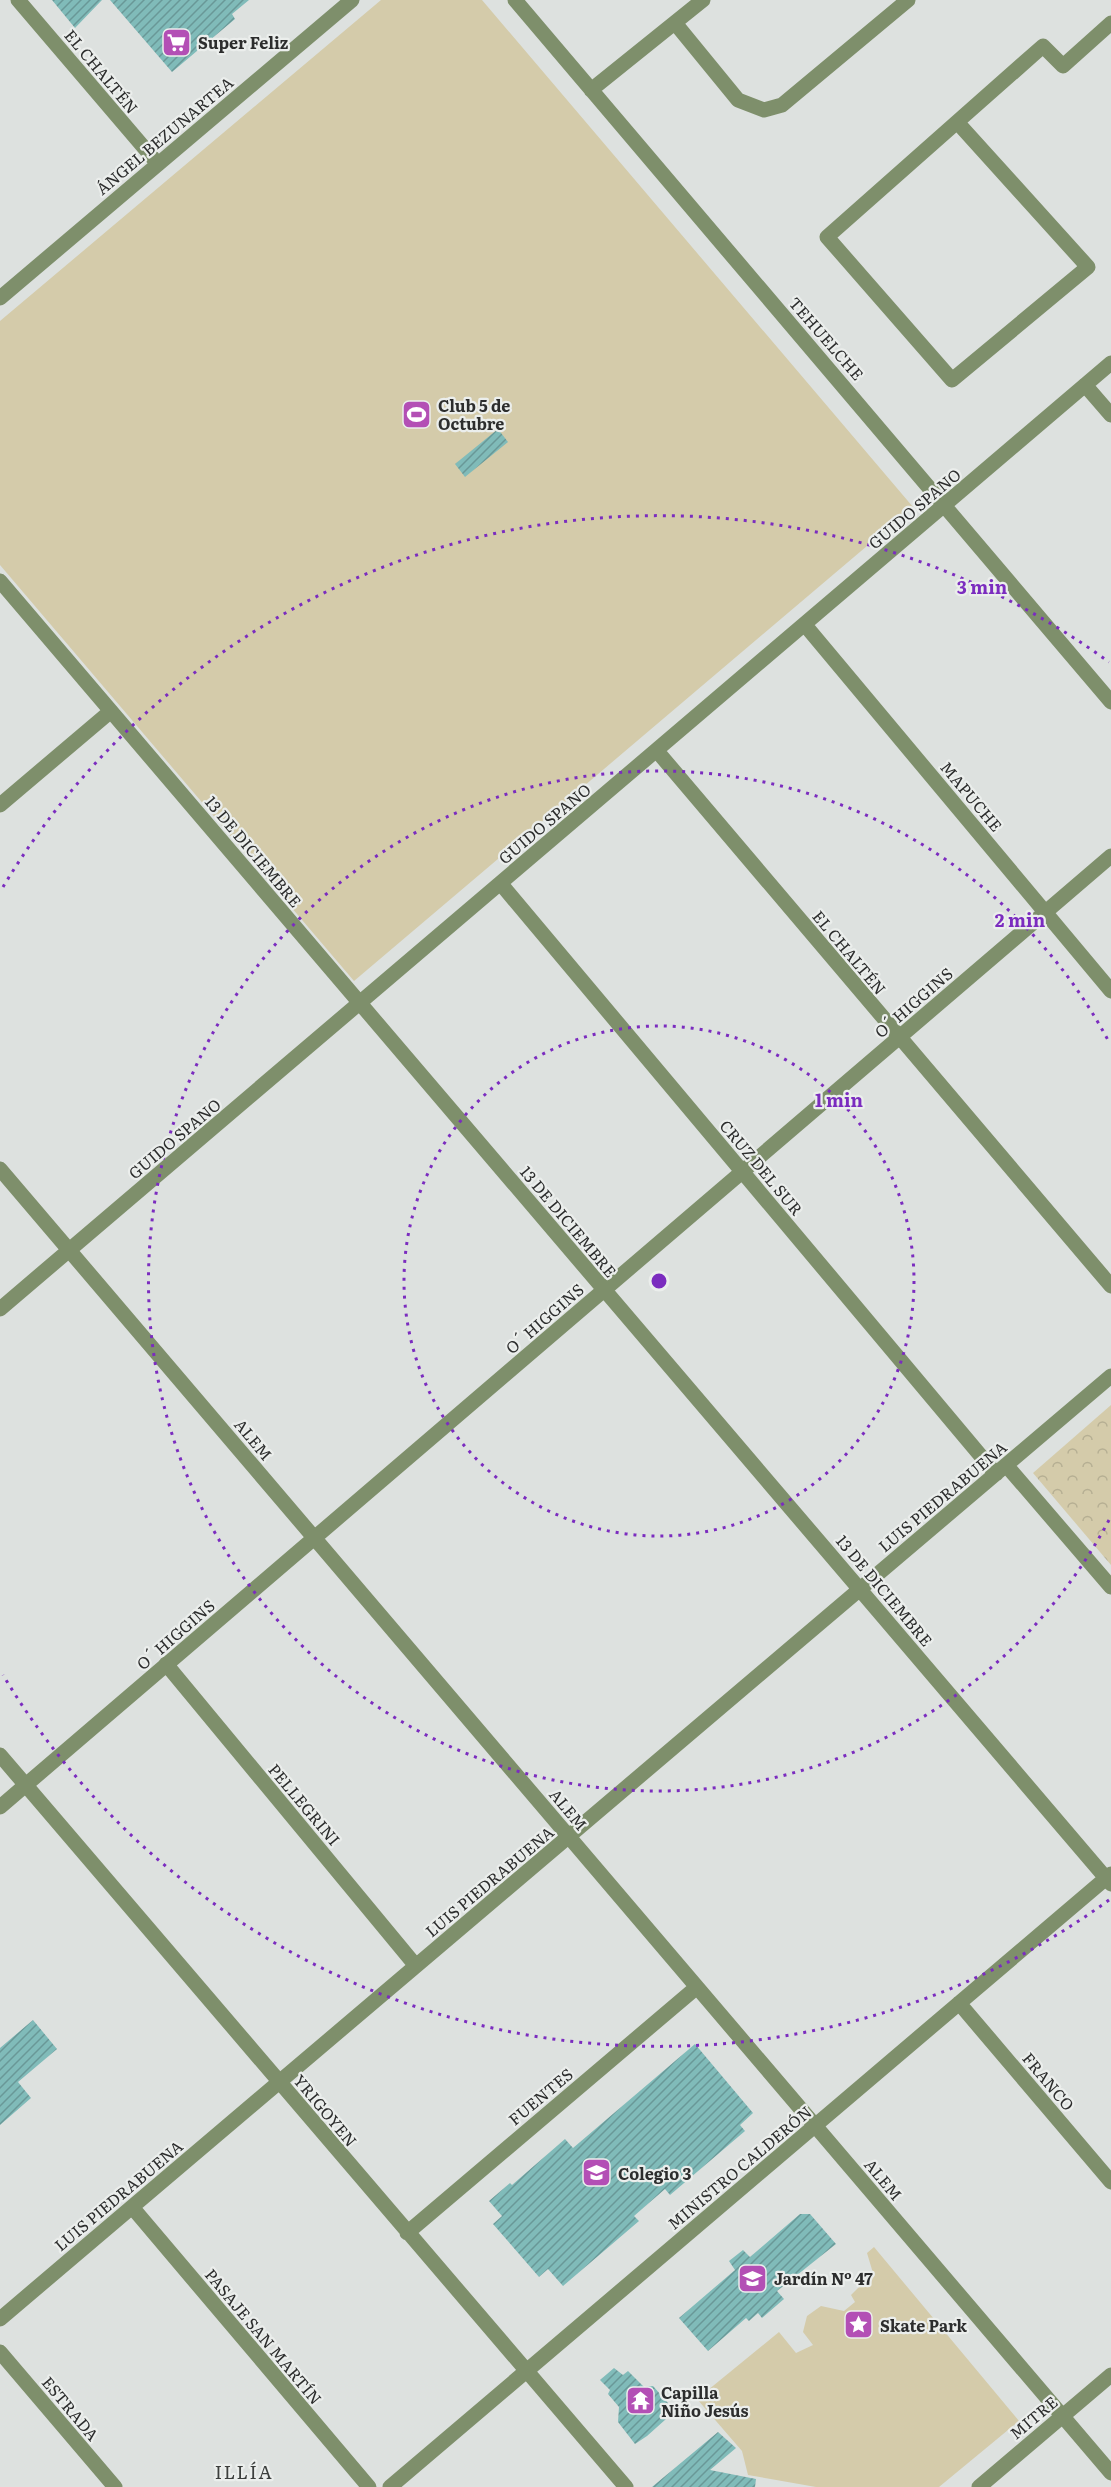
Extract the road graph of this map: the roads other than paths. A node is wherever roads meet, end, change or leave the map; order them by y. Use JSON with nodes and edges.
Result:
{"nodes":[{"id":1,"x":18,"y":0,"type":"edge"},
{"id":2,"x":352,"y":0,"type":"edge"},
{"id":3,"x":514,"y":0,"type":"edge"},
{"id":4,"x":703,"y":0,"type":"edge"},
{"id":5,"x":908,"y":0,"type":"edge"},
{"id":6,"x":675,"y":23,"type":"junction"},
{"id":7,"x":1111,"y":23,"type":"edge"},
{"id":8,"x":591,"y":90,"type":"junction"},
{"id":9,"x":957,"y":122,"type":"junction"},
{"id":10,"x":158,"y":164,"type":"junction"},
{"id":11,"x":0,"y":298,"type":"edge"},
{"id":12,"x":1111,"y":363,"type":"edge"},
{"id":13,"x":1085,"y":385,"type":"junction"},
{"id":14,"x":1111,"y":415,"type":"edge"},
{"id":15,"x":946,"y":505,"type":"junction"},
{"id":16,"x":0,"y":581,"type":"edge"},
{"id":17,"x":805,"y":625,"type":"junction"},
{"id":18,"x":1111,"y":702,"type":"edge"},
{"id":19,"x":111,"y":711,"type":"junction"},
{"id":20,"x":657,"y":751,"type":"junction"},
{"id":21,"x":0,"y":805,"type":"edge"},
{"id":22,"x":1111,"y":856,"type":"edge"},
{"id":23,"x":501,"y":884,"type":"junction"},
{"id":24,"x":1045,"y":912,"type":"junction"},
{"id":25,"x":1111,"y":991,"type":"edge"},
{"id":26,"x":360,"y":1003,"type":"junction"},
{"id":27,"x":899,"y":1038,"type":"junction"},
{"id":28,"x":0,"y":1169,"type":"edge"},
{"id":29,"x":742,"y":1172,"type":"junction"},
{"id":30,"x":69,"y":1250,"type":"junction"},
{"id":31,"x":1111,"y":1286,"type":"edge"},
{"id":32,"x":604,"y":1290,"type":"junction"},
{"id":33,"x":0,"y":1309,"type":"edge"},
{"id":34,"x":1111,"y":1376,"type":"edge"},
{"id":35,"x":1001,"y":1470,"type":"junction"},
{"id":36,"x":314,"y":1538,"type":"junction"},
{"id":37,"x":1111,"y":1587,"type":"edge"},
{"id":38,"x":860,"y":1589,"type":"junction"},
{"id":39,"x":166,"y":1665,"type":"junction"},
{"id":40,"x":0,"y":1755,"type":"edge"},
{"id":41,"x":26,"y":1785,"type":"junction"},
{"id":42,"x":0,"y":1807,"type":"edge"},
{"id":43,"x":569,"y":1836,"type":"junction"},
{"id":44,"x":1109,"y":1879,"type":"edge"},
{"id":45,"x":416,"y":1966,"type":"junction"},
{"id":46,"x":697,"y":1987,"type":"junction"},
{"id":47,"x":959,"y":2003,"type":"junction"},
{"id":48,"x":279,"y":2082,"type":"junction"},
{"id":49,"x":815,"y":2125,"type":"junction"},
{"id":50,"x":1111,"y":2182,"type":"edge"},
{"id":51,"x":132,"y":2207,"type":"junction"},
{"id":52,"x":407,"y":2233,"type":"junction"},
{"id":53,"x":0,"y":2319,"type":"edge"},
{"id":54,"x":0,"y":2352,"type":"edge"},
{"id":55,"x":527,"y":2370,"type":"junction"},
{"id":56,"x":1111,"y":2375,"type":"edge"},
{"id":57,"x":1062,"y":2416,"type":"junction"},
{"id":58,"x":1111,"y":2473,"type":"edge"},
{"id":59,"x":115,"y":2487,"type":"edge"},
{"id":60,"x":369,"y":2487,"type":"edge"},
{"id":61,"x":390,"y":2487,"type":"edge"},
{"id":62,"x":626,"y":2487,"type":"edge"},
{"id":63,"x":979,"y":2487,"type":"edge"}],
"edges":[{"from":1,"to":10,"type":"street","name":"EL CHALTÉN"},
{"from":2,"to":10,"type":"street","name":"ÁNGEL BEZUNARTEA"},
{"from":3,"to":8,"type":"street","name":"TEHUELCHE"},
{"from":4,"to":6,"type":"street"},
{"from":5,"to":6,"type":"street"},
{"from":6,"to":8,"type":"street"},
{"from":7,"to":9,"type":"street"},
{"from":8,"to":15,"type":"street","name":"TEHUELCHE"},
{"from":9,"to":9,"type":"street"},
{"from":10,"to":11,"type":"street","name":"ÁNGEL BEZUNARTEA"},
{"from":12,"to":13,"type":"street","name":"GUIDO SPANO"},
{"from":13,"to":14,"type":"street"},
{"from":13,"to":15,"type":"street","name":"GUIDO SPANO"},
{"from":15,"to":17,"type":"street","name":"GUIDO SPANO"},
{"from":15,"to":18,"type":"street","name":"TEHUELCHE"},
{"from":16,"to":19,"type":"street","name":"13 DE DICIEMBRE"},
{"from":17,"to":20,"type":"street","name":"GUIDO SPANO"},
{"from":17,"to":24,"type":"street","name":"MAPUCHE"},
{"from":19,"to":21,"type":"street"},
{"from":19,"to":26,"type":"street","name":"13 DE DICIEMBRE"},
{"from":20,"to":23,"type":"street","name":"GUIDO SPANO"},
{"from":20,"to":27,"type":"street","name":"EL CHALTÉN"},
{"from":22,"to":24,"type":"street","name":"O´ HIGGINS"},
{"from":23,"to":26,"type":"street","name":"GUIDO SPANO"},
{"from":23,"to":29,"type":"street","name":"CRUZ DEL SUR"},
{"from":24,"to":25,"type":"street","name":"MAPUCHE"},
{"from":24,"to":27,"type":"street","name":"O´ HIGGINS"},
{"from":26,"to":30,"type":"street","name":"GUIDO SPANO"},
{"from":26,"to":32,"type":"street","name":"13 DE DICIEMBRE"},
{"from":27,"to":29,"type":"street","name":"O´ HIGGINS"},
{"from":27,"to":31,"type":"street","name":"EL CHALTÉN"},
{"from":28,"to":30,"type":"street","name":"ALEM"},
{"from":29,"to":32,"type":"street","name":"O´ HIGGINS"},
{"from":29,"to":35,"type":"street","name":"CRUZ DEL SUR"},
{"from":30,"to":33,"type":"street","name":"GUIDO SPANO"},
{"from":30,"to":36,"type":"street","name":"ALEM"},
{"from":32,"to":36,"type":"street","name":"O´ HIGGINS"},
{"from":32,"to":38,"type":"street","name":"13 DE DICIEMBRE"},
{"from":34,"to":35,"type":"street","name":"LUIS PIEDRABUENA"},
{"from":35,"to":37,"type":"street","name":"CRUZ DEL SUR"},
{"from":35,"to":38,"type":"street","name":"LUIS PIEDRABUENA"},
{"from":36,"to":39,"type":"street","name":"O´ HIGGINS"},
{"from":36,"to":43,"type":"street","name":"ALEM"},
{"from":38,"to":43,"type":"street","name":"LUIS PIEDRABUENA"},
{"from":38,"to":44,"type":"street","name":"13 DE DICIEMBRE"},
{"from":39,"to":41,"type":"street","name":"O´ HIGGINS"},
{"from":39,"to":45,"type":"street","name":"PELLEGRINI"},
{"from":40,"to":41,"type":"street","name":"YRIGOYEN"},
{"from":41,"to":42,"type":"street","name":"O´ HIGGINS"},
{"from":41,"to":48,"type":"street","name":"YRIGOYEN"},
{"from":43,"to":45,"type":"street","name":"LUIS PIEDRABUENA"},
{"from":43,"to":46,"type":"street","name":"ALEM"},
{"from":44,"to":47,"type":"street","name":"MINISTRO CALDERÓN"},
{"from":45,"to":48,"type":"street","name":"LUIS PIEDRABUENA"},
{"from":46,"to":49,"type":"street","name":"ALEM"},
{"from":46,"to":52,"type":"street","name":"FUENTES"},
{"from":47,"to":49,"type":"street","name":"MINISTRO CALDERÓN"},
{"from":47,"to":50,"type":"street","name":"FRANCO"},
{"from":48,"to":51,"type":"street","name":"LUIS PIEDRABUENA"},
{"from":48,"to":52,"type":"street","name":"YRIGOYEN"},
{"from":49,"to":55,"type":"street","name":"MINISTRO CALDERÓN"},
{"from":49,"to":57,"type":"street","name":"ALEM"},
{"from":51,"to":53,"type":"street","name":"LUIS PIEDRABUENA"},
{"from":51,"to":60,"type":"street","name":"PASAJE SAN MARTÍN"},
{"from":52,"to":55,"type":"street","name":"YRIGOYEN"},
{"from":54,"to":59,"type":"street","name":"ESTRADA"},
{"from":55,"to":61,"type":"street","name":"MINISTRO CALDERÓN"},
{"from":55,"to":62,"type":"street","name":"YRIGOYEN"},
{"from":56,"to":57,"type":"street","name":"MITRE"},
{"from":57,"to":58,"type":"street","name":"ALEM"},
{"from":57,"to":63,"type":"street","name":"MITRE"}]}
